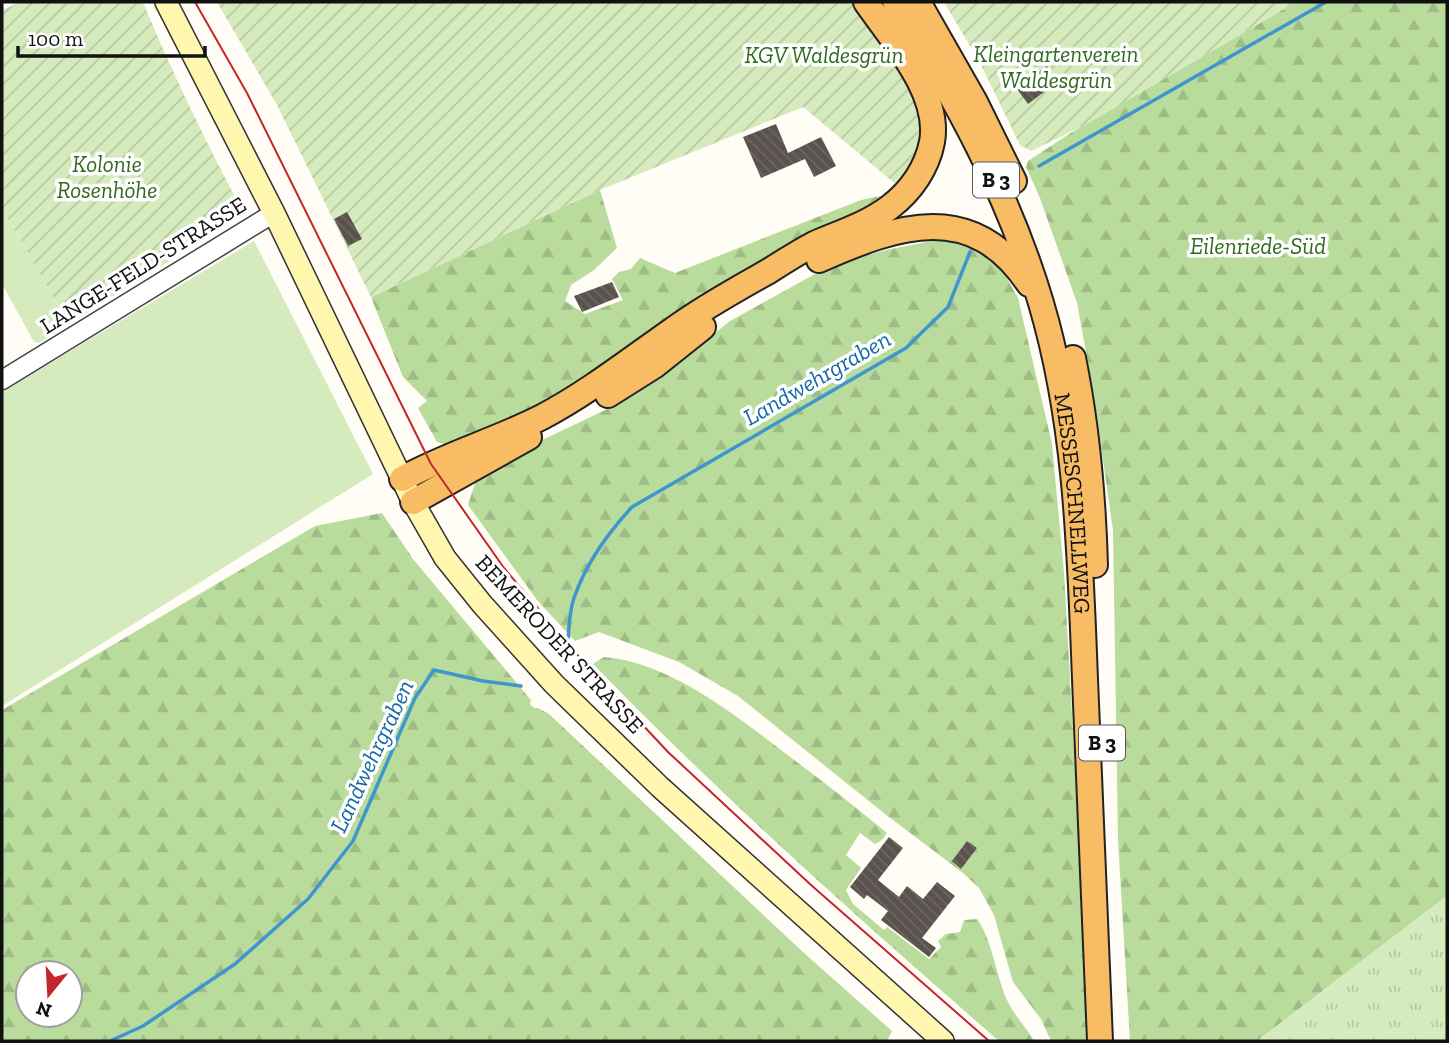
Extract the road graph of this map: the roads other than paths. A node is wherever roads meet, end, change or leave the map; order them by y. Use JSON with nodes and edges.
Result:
{"nodes":[{"id":1,"x":166,"y":2,"type":"edge"},
{"id":2,"x":866,"y":2,"type":"edge"},
{"id":3,"x":895,"y":2,"type":"edge"},
{"id":4,"x":918,"y":2,"type":"edge"},
{"id":5,"x":274,"y":213,"type":"junction"},
{"id":6,"x":1041,"y":302,"type":"junction"},
{"id":7,"x":2,"y":380,"type":"edge"},
{"id":8,"x":402,"y":479,"type":"junction"},
{"id":9,"x":413,"y":502,"type":"junction"},
{"id":10,"x":943,"y":1041,"type":"edge"},
{"id":11,"x":1100,"y":1041,"type":"edge"},
{"id":12,"x":1114,"y":1041,"type":"edge"}],
"edges":[{"from":1,"to":5,"type":"main road","name":"BEMERODER STRASSE"},
{"from":2,"to":8,"type":"highway"},
{"from":3,"to":6,"type":"highway","name":"MESSESCHNELLWEG","number":"B 3"},
{"from":4,"to":12,"type":"highway","name":"MESSESCHNELLWEG","number":"B 3"},
{"from":5,"to":7,"type":"street","name":"LANGE-FELD-STRASSE"},
{"from":5,"to":8,"type":"main road","name":"BEMERODER STRASSE"},
{"from":6,"to":9,"type":"highway"},
{"from":6,"to":11,"type":"highway","name":"MESSESCHNELLWEG","number":"B 3"},
{"from":8,"to":9,"type":"main road","name":"BEMERODER STRASSE"},
{"from":9,"to":10,"type":"main road","name":"BEMERODER STRASSE"}]}
